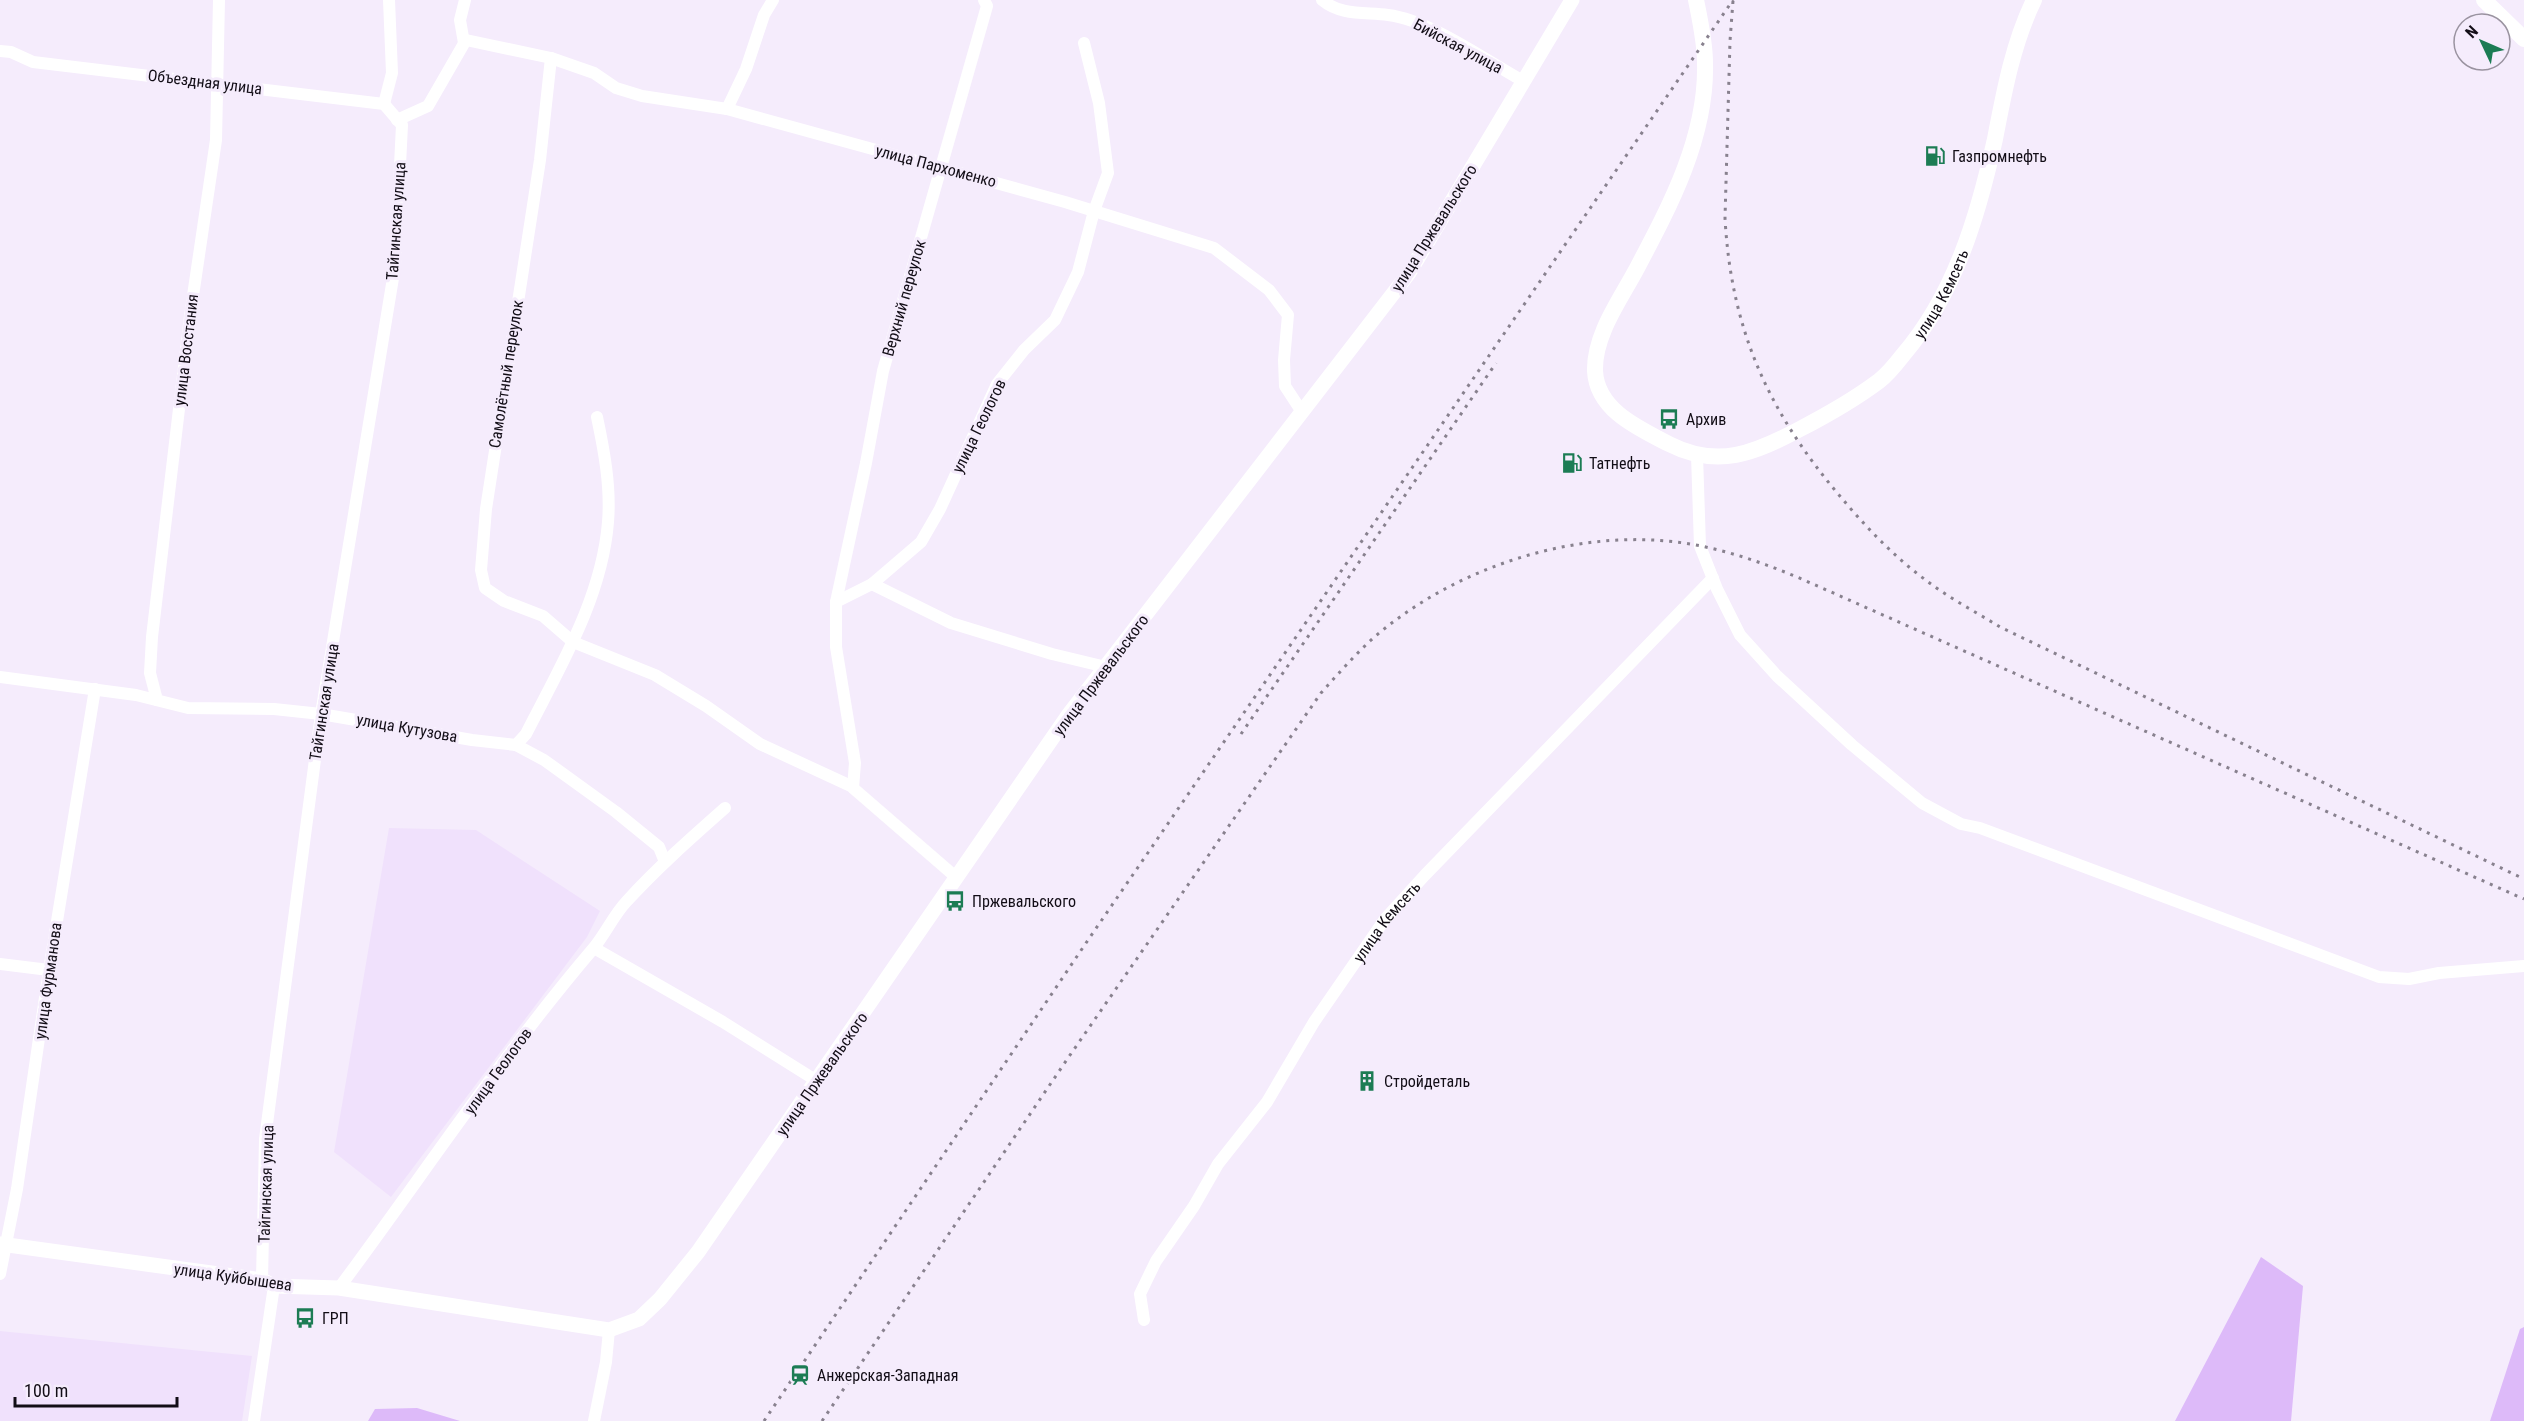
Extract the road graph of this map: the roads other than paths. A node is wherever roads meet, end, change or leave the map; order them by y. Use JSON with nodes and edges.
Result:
{"nodes":[{"id":1,"x":219,"y":0,"type":"edge"},
{"id":2,"x":389,"y":0,"type":"edge"},
{"id":3,"x":465,"y":0,"type":"edge"},
{"id":4,"x":773,"y":0,"type":"edge"},
{"id":5,"x":984,"y":0,"type":"edge"},
{"id":6,"x":1322,"y":0,"type":"edge"},
{"id":7,"x":1572,"y":0,"type":"edge"},
{"id":8,"x":1696,"y":0,"type":"edge"},
{"id":9,"x":2034,"y":0,"type":"edge"},
{"id":10,"x":2484,"y":0,"type":"edge"},
{"id":11,"x":2524,"y":39,"type":"edge"},
{"id":12,"x":464,"y":43,"type":"junction"},
{"id":13,"x":1084,"y":43,"type":"dead end"},
{"id":14,"x":0,"y":51,"type":"edge"},
{"id":15,"x":551,"y":58,"type":"junction"},
{"id":16,"x":1523,"y":81,"type":"junction"},
{"id":17,"x":218,"y":83,"type":"junction"},
{"id":18,"x":384,"y":104,"type":"junction"},
{"id":19,"x":728,"y":109,"type":"junction"},
{"id":20,"x":400,"y":123,"type":"junction"},
{"id":21,"x":942,"y":168,"type":"junction"},
{"id":22,"x":1094,"y":211,"type":"junction"},
{"id":23,"x":1302,"y":412,"type":"junction"},
{"id":24,"x":597,"y":417,"type":"dead end"},
{"id":25,"x":1697,"y":455,"type":"junction"},
{"id":26,"x":1715,"y":583,"type":"junction"},
{"id":27,"x":872,"y":584,"type":"junction"},
{"id":28,"x":836,"y":602,"type":"junction"},
{"id":29,"x":573,"y":642,"type":"junction"},
{"id":30,"x":1106,"y":667,"type":"junction"},
{"id":31,"x":150,"y":673,"type":"junction"},
{"id":32,"x":0,"y":676,"type":"edge"},
{"id":33,"x":94,"y":689,"type":"junction"},
{"id":34,"x":136,"y":695,"type":"junction"},
{"id":35,"x":157,"y":700,"type":"junction"},
{"id":36,"x":321,"y":714,"type":"junction"},
{"id":37,"x":516,"y":745,"type":"junction"},
{"id":38,"x":853,"y":787,"type":"junction"},
{"id":39,"x":725,"y":808,"type":"dead end"},
{"id":40,"x":665,"y":862,"type":"junction"},
{"id":41,"x":957,"y":878,"type":"junction"},
{"id":42,"x":594,"y":948,"type":"junction"},
{"id":43,"x":0,"y":964,"type":"edge"},
{"id":44,"x":2524,"y":966,"type":"edge"},
{"id":45,"x":49,"y":970,"type":"junction"},
{"id":46,"x":817,"y":1081,"type":"junction"},
{"id":47,"x":3,"y":1245,"type":"edge"},
{"id":48,"x":0,"y":1274,"type":"edge"},
{"id":49,"x":268,"y":1283,"type":"junction"},
{"id":50,"x":339,"y":1288,"type":"junction"},
{"id":51,"x":1144,"y":1320,"type":"dead end"},
{"id":52,"x":609,"y":1330,"type":"junction"},
{"id":53,"x":254,"y":1421,"type":"edge"},
{"id":54,"x":594,"y":1421,"type":"edge"}],
"edges":[{"from":1,"to":17,"type":"street","name":"улица Восстания"},
{"from":2,"to":18,"type":"street"},
{"from":3,"to":12,"type":"street"},
{"from":4,"to":19,"type":"street"},
{"from":5,"to":21,"type":"street","name":"Верхний переулок"},
{"from":6,"to":16,"type":"street","name":"Бийская улица"},
{"from":7,"to":16,"type":"street","name":"улица Пржевальского"},
{"from":8,"to":25,"type":"main road","name":"улица Кемсеть"},
{"from":9,"to":25,"type":"main road","name":"улица Кемсеть"},
{"from":10,"to":11,"type":"main road"},
{"from":12,"to":15,"type":"street","name":"улица Пархоменко"},
{"from":12,"to":20,"type":"street"},
{"from":13,"to":22,"type":"street","name":"улица Геологов"},
{"from":14,"to":17,"type":"street","name":"Объездная улица"},
{"from":15,"to":19,"type":"street","name":"улица Пархоменко"},
{"from":15,"to":29,"type":"street","name":"Самолётный переулок"},
{"from":16,"to":23,"type":"street","name":"улица Пржевальского"},
{"from":17,"to":18,"type":"street","name":"Объездная улица"},
{"from":17,"to":31,"type":"street","name":"улица Восстания"},
{"from":18,"to":20,"type":"street"},
{"from":19,"to":21,"type":"street","name":"улица Пархоменко"},
{"from":20,"to":36,"type":"street","name":"Тайгинская улица"},
{"from":21,"to":22,"type":"street","name":"улица Пархоменко"},
{"from":21,"to":28,"type":"street","name":"Верхний переулок"},
{"from":22,"to":23,"type":"street","name":"улица Пархоменко"},
{"from":22,"to":27,"type":"street","name":"улица Геологов"},
{"from":23,"to":30,"type":"street","name":"улица Пржевальского"},
{"from":24,"to":29,"type":"street"},
{"from":25,"to":26,"type":"street"},
{"from":26,"to":44,"type":"street"},
{"from":26,"to":51,"type":"street","name":"улица Кемсеть"},
{"from":27,"to":28,"type":"street","name":"улица Геологов"},
{"from":27,"to":30,"type":"street"},
{"from":28,"to":38,"type":"street"},
{"from":29,"to":37,"type":"street"},
{"from":29,"to":38,"type":"street","name":"Самолётный переулок"},
{"from":30,"to":41,"type":"street","name":"улица Пржевальского"},
{"from":31,"to":34,"type":"street"},
{"from":31,"to":35,"type":"street","name":"улица Восстания"},
{"from":32,"to":33,"type":"street","name":"улица Кутузова"},
{"from":33,"to":34,"type":"street","name":"улица Кутузова"},
{"from":33,"to":45,"type":"street","name":"улица Фурманова"},
{"from":34,"to":35,"type":"street","name":"улица Кутузова"},
{"from":35,"to":36,"type":"street","name":"улица Кутузова"},
{"from":36,"to":37,"type":"street","name":"улица Кутузова"},
{"from":36,"to":49,"type":"street","name":"Тайгинская улица"},
{"from":37,"to":40,"type":"street","name":"улица Кутузова"},
{"from":38,"to":41,"type":"street","name":"Самолётный переулок"},
{"from":39,"to":40,"type":"street","name":"улица Геологов"},
{"from":40,"to":42,"type":"street","name":"улица Геологов"},
{"from":41,"to":46,"type":"street","name":"улица Пржевальского"},
{"from":42,"to":46,"type":"street"},
{"from":42,"to":50,"type":"street","name":"улица Геологов"},
{"from":43,"to":45,"type":"street"},
{"from":45,"to":47,"type":"street","name":"улица Фурманова"},
{"from":46,"to":52,"type":"street","name":"улица Пржевальского"},
{"from":47,"to":48,"type":"street","name":"улица Фурманова"},
{"from":47,"to":49,"type":"street","name":"улица Куйбышева"},
{"from":49,"to":50,"type":"street","name":"улица Куйбышева"},
{"from":49,"to":53,"type":"street","name":"Тайгинская улица"},
{"from":50,"to":52,"type":"street","name":"улица Куйбышева"},
{"from":52,"to":54,"type":"street"}]}
